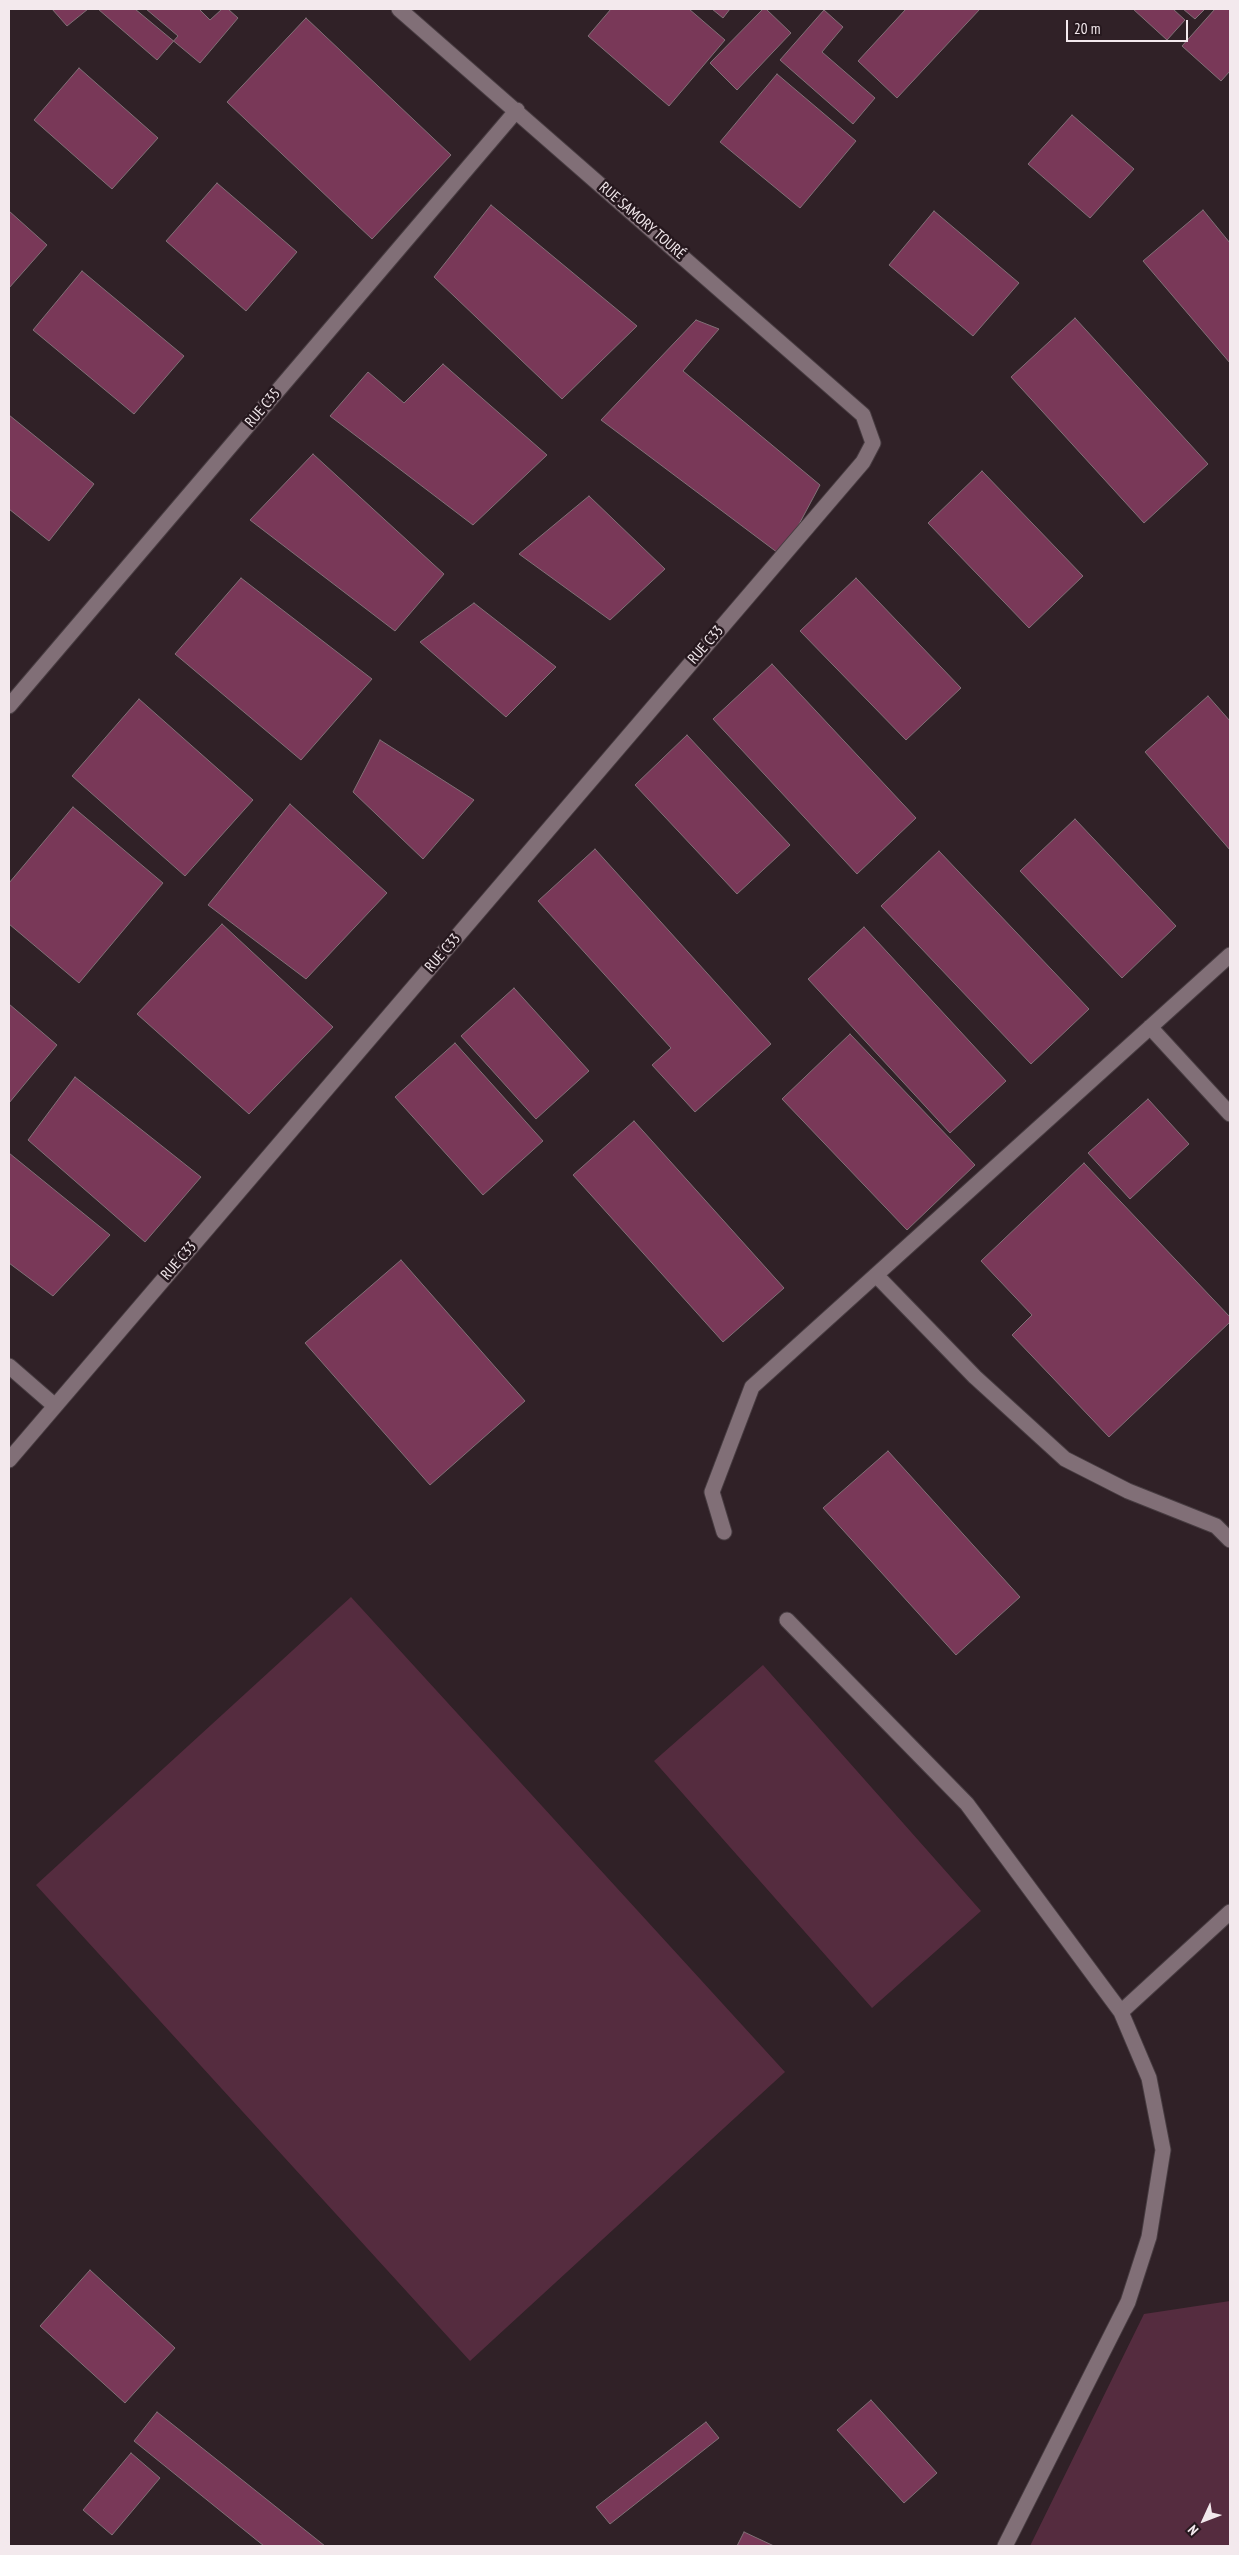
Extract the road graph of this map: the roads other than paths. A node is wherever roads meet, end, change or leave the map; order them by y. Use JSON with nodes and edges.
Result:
{"nodes":[{"id":1,"x":399,"y":9,"type":"edge"},
{"id":2,"x":517,"y":110,"type":"junction"},
{"id":3,"x":872,"y":443,"type":"joint"},
{"id":4,"x":9,"y":706,"type":"edge"},
{"id":5,"x":1230,"y":955,"type":"edge"},
{"id":6,"x":1150,"y":1027,"type":"junction"},
{"id":7,"x":1230,"y":1114,"type":"edge"},
{"id":8,"x":876,"y":1275,"type":"junction"},
{"id":9,"x":9,"y":1366,"type":"edge"},
{"id":10,"x":55,"y":1406,"type":"junction"},
{"id":11,"x":9,"y":1460,"type":"edge"},
{"id":12,"x":724,"y":1532,"type":"dead end"},
{"id":13,"x":1230,"y":1540,"type":"edge"},
{"id":14,"x":787,"y":1620,"type":"dead end"},
{"id":15,"x":1230,"y":1912,"type":"edge"},
{"id":16,"x":1121,"y":2012,"type":"junction"},
{"id":17,"x":1004,"y":2546,"type":"edge"}],
"edges":[{"from":1,"to":2,"type":"street","name":"RUE SAMORY TOURÉ"},
{"from":2,"to":3,"type":"street","name":"RUE SAMORY TOURÉ"},
{"from":2,"to":4,"type":"street","name":"RUE C35"},
{"from":3,"to":10,"type":"street","name":"RUE C33"},
{"from":5,"to":6,"type":"street"},
{"from":6,"to":7,"type":"street"},
{"from":6,"to":8,"type":"street"},
{"from":8,"to":12,"type":"street"},
{"from":8,"to":13,"type":"street"},
{"from":9,"to":10,"type":"street"},
{"from":10,"to":11,"type":"street","name":"RUE C33"},
{"from":14,"to":16,"type":"street"},
{"from":15,"to":16,"type":"street"},
{"from":16,"to":17,"type":"street"}]}
